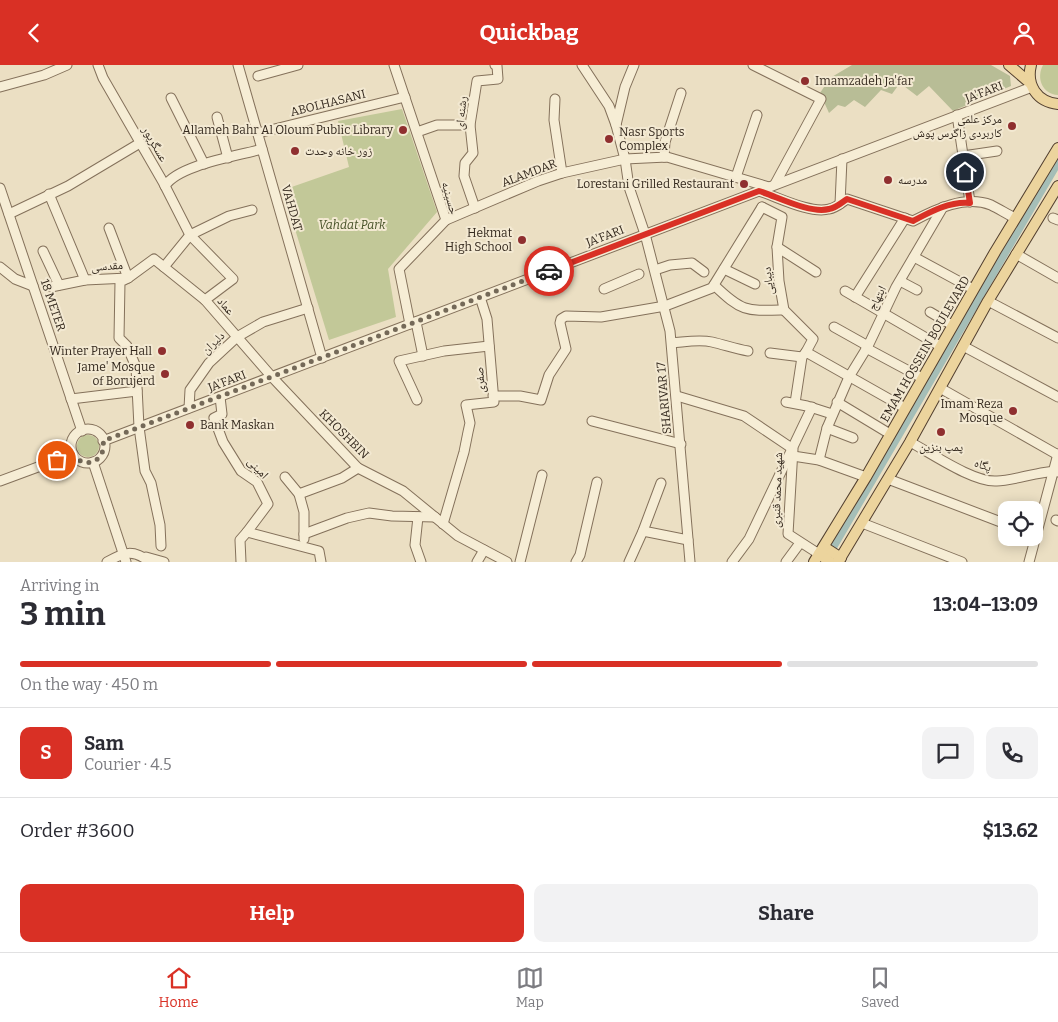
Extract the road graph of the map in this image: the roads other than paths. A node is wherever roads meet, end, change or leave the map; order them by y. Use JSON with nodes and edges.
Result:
{"nodes":[{"id":1,"x":67,"y":65,"type":"edge"},
{"id":2,"x":98,"y":65,"type":"edge"},
{"id":3,"x":238,"y":65,"type":"edge"},
{"id":4,"x":298,"y":65,"type":"edge"},
{"id":5,"x":394,"y":65,"type":"edge"},
{"id":6,"x":495,"y":65,"type":"edge"},
{"id":7,"x":582,"y":65,"type":"edge"},
{"id":8,"x":634,"y":65,"type":"edge"},
{"id":9,"x":753,"y":65,"type":"edge"},
{"id":10,"x":1009,"y":65,"type":"edge"},
{"id":11,"x":1031,"y":65,"type":"edge"},
{"id":12,"x":258,"y":76,"type":"dead end"},
{"id":13,"x":1031,"y":85,"type":"junction"},
{"id":14,"x":0,"y":87,"type":"edge"},
{"id":15,"x":681,"y":93,"type":"dead end"},
{"id":16,"x":405,"y":97,"type":"junction"},
{"id":17,"x":171,"y":98,"type":"dead end"},
{"id":18,"x":554,"y":99,"type":"dead end"},
{"id":19,"x":1058,"y":104,"type":"edge"},
{"id":20,"x":757,"y":115,"type":"dead end"},
{"id":21,"x":957,"y":115,"type":"junction"},
{"id":22,"x":217,"y":117,"type":"dead end"},
{"id":23,"x":470,"y":125,"type":"junction"},
{"id":24,"x":616,"y":125,"type":"junction"},
{"id":25,"x":416,"y":132,"type":"junction"},
{"id":26,"x":258,"y":133,"type":"junction"},
{"id":27,"x":140,"y":143,"type":"junction"},
{"id":28,"x":1058,"y":148,"type":"edge"},
{"id":29,"x":262,"y":149,"type":"junction"},
{"id":30,"x":997,"y":151,"type":"dead end"},
{"id":31,"x":963,"y":156,"type":"junction"},
{"id":32,"x":664,"y":157,"type":"junction"},
{"id":33,"x":228,"y":158,"type":"junction"},
{"id":34,"x":625,"y":159,"type":"junction"},
{"id":35,"x":842,"y":159,"type":"junction"},
{"id":36,"x":204,"y":165,"type":"junction"},
{"id":37,"x":562,"y":173,"type":"junction"},
{"id":38,"x":736,"y":177,"type":"junction"},
{"id":39,"x":165,"y":186,"type":"junction"},
{"id":40,"x":772,"y":186,"type":"junction"},
{"id":41,"x":0,"y":188,"type":"edge"},
{"id":42,"x":759,"y":191,"type":"junction"},
{"id":43,"x":1057,"y":191,"type":"edge"},
{"id":44,"x":49,"y":194,"type":"junction"},
{"id":45,"x":840,"y":203,"type":"junction"},
{"id":46,"x":970,"y":203,"type":"junction"},
{"id":47,"x":762,"y":207,"type":"junction"},
{"id":48,"x":943,"y":207,"type":"junction"},
{"id":49,"x":475,"y":208,"type":"junction"},
{"id":50,"x":252,"y":210,"type":"dead end"},
{"id":51,"x":9,"y":214,"type":"junction"},
{"id":52,"x":904,"y":218,"type":"junction"},
{"id":53,"x":1015,"y":218,"type":"junction"},
{"id":54,"x":446,"y":220,"type":"junction"},
{"id":55,"x":108,"y":228,"type":"dead end"},
{"id":56,"x":645,"y":234,"type":"junction"},
{"id":57,"x":190,"y":235,"type":"junction"},
{"id":58,"x":777,"y":247,"type":"junction"},
{"id":59,"x":43,"y":251,"type":"dead end"},
{"id":60,"x":1016,"y":254,"type":"junction"},
{"id":61,"x":914,"y":257,"type":"junction"},
{"id":62,"x":164,"y":267,"type":"junction"},
{"id":63,"x":0,"y":268,"type":"edge"},
{"id":64,"x":724,"y":269,"type":"junction"},
{"id":65,"x":655,"y":270,"type":"junction"},
{"id":66,"x":704,"y":272,"type":"dead end"},
{"id":67,"x":816,"y":272,"type":"dead end"},
{"id":68,"x":640,"y":274,"type":"dead end"},
{"id":69,"x":128,"y":278,"type":"junction"},
{"id":70,"x":1058,"y":278,"type":"edge"},
{"id":71,"x":85,"y":280,"type":"junction"},
{"id":72,"x":900,"y":281,"type":"junction"},
{"id":73,"x":755,"y":284,"type":"dead end"},
{"id":74,"x":714,"y":285,"type":"junction"},
{"id":75,"x":32,"y":286,"type":"junction"},
{"id":76,"x":604,"y":289,"type":"dead end"},
{"id":77,"x":973,"y":289,"type":"junction"},
{"id":78,"x":917,"y":290,"type":"dead end"},
{"id":79,"x":845,"y":291,"type":"dead end"},
{"id":80,"x":480,"y":297,"type":"junction"},
{"id":81,"x":856,"y":297,"type":"junction"},
{"id":82,"x":205,"y":300,"type":"junction"},
{"id":83,"x":988,"y":301,"type":"junction"},
{"id":84,"x":665,"y":306,"type":"junction"},
{"id":85,"x":308,"y":308,"type":"junction"},
{"id":86,"x":784,"y":310,"type":"junction"},
{"id":87,"x":930,"y":312,"type":"dead end"},
{"id":88,"x":883,"y":313,"type":"junction"},
{"id":89,"x":413,"y":323,"type":"junction"},
{"id":90,"x":952,"y":325,"type":"junction"},
{"id":91,"x":834,"y":327,"type":"dead end"},
{"id":92,"x":237,"y":337,"type":"junction"},
{"id":93,"x":1058,"y":338,"type":"edge"},
{"id":94,"x":672,"y":343,"type":"junction"},
{"id":95,"x":490,"y":346,"type":"junction"},
{"id":96,"x":940,"y":346,"type":"junction"},
{"id":97,"x":962,"y":346,"type":"junction"},
{"id":98,"x":867,"y":347,"type":"junction"},
{"id":99,"x":748,"y":351,"type":"dead end"},
{"id":100,"x":770,"y":353,"type":"dead end"},
{"id":101,"x":804,"y":355,"type":"junction"},
{"id":102,"x":423,"y":356,"type":"junction"},
{"id":103,"x":322,"y":358,"type":"junction"},
{"id":104,"x":272,"y":377,"type":"junction"},
{"id":105,"x":849,"y":377,"type":"junction"},
{"id":106,"x":922,"y":378,"type":"junction"},
{"id":107,"x":940,"y":388,"type":"junction"},
{"id":108,"x":137,"y":391,"type":"junction"},
{"id":109,"x":493,"y":396,"type":"junction"},
{"id":110,"x":220,"y":397,"type":"junction"},
{"id":111,"x":677,"y":397,"type":"junction"},
{"id":112,"x":1058,"y":397,"type":"edge"},
{"id":113,"x":71,"y":399,"type":"junction"},
{"id":114,"x":417,"y":400,"type":"dead end"},
{"id":115,"x":837,"y":402,"type":"junction"},
{"id":116,"x":812,"y":407,"type":"junction"},
{"id":117,"x":905,"y":407,"type":"junction"},
{"id":118,"x":189,"y":408,"type":"junction"},
{"id":119,"x":832,"y":414,"type":"junction"},
{"id":120,"x":592,"y":421,"type":"dead end"},
{"id":121,"x":139,"y":427,"type":"junction"},
{"id":122,"x":827,"y":428,"type":"junction"},
{"id":123,"x":82,"y":431,"type":"junction"},
{"id":124,"x":890,"y":434,"type":"junction"},
{"id":125,"x":853,"y":438,"type":"dead end"},
{"id":126,"x":103,"y":441,"type":"junction"},
{"id":127,"x":910,"y":442,"type":"junction"},
{"id":128,"x":681,"y":444,"type":"junction"},
{"id":129,"x":793,"y":452,"type":"junction"},
{"id":130,"x":73,"y":454,"type":"junction"},
{"id":131,"x":1058,"y":454,"type":"edge"},
{"id":132,"x":819,"y":460,"type":"junction"},
{"id":133,"x":93,"y":462,"type":"junction"},
{"id":134,"x":358,"y":468,"type":"junction"},
{"id":135,"x":1056,"y":471,"type":"edge"},
{"id":136,"x":542,"y":475,"type":"dead end"},
{"id":137,"x":285,"y":477,"type":"dead end"},
{"id":138,"x":866,"y":477,"type":"junction"},
{"id":139,"x":888,"y":479,"type":"junction"},
{"id":140,"x":0,"y":481,"type":"edge"},
{"id":141,"x":597,"y":482,"type":"dead end"},
{"id":142,"x":661,"y":483,"type":"dead end"},
{"id":143,"x":299,"y":494,"type":"junction"},
{"id":144,"x":1043,"y":511,"type":"edge"},
{"id":145,"x":418,"y":517,"type":"junction"},
{"id":146,"x":435,"y":517,"type":"junction"},
{"id":147,"x":998,"y":521,"type":"edge"},
{"id":148,"x":862,"y":523,"type":"junction"},
{"id":149,"x":443,"y":524,"type":"junction"},
{"id":150,"x":644,"y":531,"type":"junction"},
{"id":151,"x":247,"y":532,"type":"junction"},
{"id":152,"x":304,"y":534,"type":"junction"},
{"id":153,"x":688,"y":540,"type":"junction"},
{"id":154,"x":800,"y":543,"type":"junction"},
{"id":155,"x":161,"y":546,"type":"dead end"},
{"id":156,"x":1034,"y":546,"type":"edge"},
{"id":157,"x":304,"y":547,"type":"junction"},
{"id":158,"x":484,"y":550,"type":"junction"},
{"id":159,"x":123,"y":553,"type":"junction"},
{"id":160,"x":819,"y":554,"type":"edge"},
{"id":161,"x":141,"y":555,"type":"junction"},
{"id":162,"x":840,"y":560,"type":"edge"},
{"id":163,"x":1032,"y":561,"type":"edge"},
{"id":164,"x":107,"y":562,"type":"edge"},
{"id":165,"x":126,"y":562,"type":"edge"},
{"id":166,"x":150,"y":562,"type":"edge"},
{"id":167,"x":164,"y":562,"type":"edge"},
{"id":168,"x":241,"y":562,"type":"edge"},
{"id":169,"x":321,"y":562,"type":"edge"},
{"id":170,"x":421,"y":562,"type":"edge"},
{"id":171,"x":477,"y":562,"type":"edge"},
{"id":172,"x":507,"y":562,"type":"edge"},
{"id":173,"x":520,"y":562,"type":"edge"},
{"id":174,"x":576,"y":562,"type":"edge"},
{"id":175,"x":629,"y":562,"type":"edge"},
{"id":176,"x":690,"y":562,"type":"edge"},
{"id":177,"x":732,"y":562,"type":"edge"},
{"id":178,"x":786,"y":562,"type":"edge"},
{"id":179,"x":830,"y":562,"type":"edge"},
{"id":180,"x":962,"y":562,"type":"edge"}],
"edges":[{"from":1,"to":14,"type":"street"},
{"from":2,"to":27,"type":"street","name":"عسگرپور"},
{"from":3,"to":26,"type":"street","name":"VAHDAT"},
{"from":4,"to":12,"type":"street"},
{"from":5,"to":16,"type":"street","name":"حسینیه"},
{"from":6,"to":23,"type":"street","name":"رشنه ای"},
{"from":7,"to":24,"type":"street","name":"SHARIVAR 17"},
{"from":8,"to":24,"type":"street"},
{"from":9,"to":40,"type":"street"},
{"from":10,"to":13,"type":"main road"},
{"from":11,"to":13,"type":"main road"},
{"from":13,"to":19,"type":"main road"},
{"from":13,"to":21,"type":"street","name":"JA'FARI"},
{"from":15,"to":32,"type":"street"},
{"from":16,"to":25,"type":"street","name":"حسینیه"},
{"from":16,"to":26,"type":"street","name":"ABOLHASANI"},
{"from":17,"to":36,"type":"street"},
{"from":18,"to":37,"type":"street"},
{"from":20,"to":38,"type":"street"},
{"from":21,"to":31,"type":"street"},
{"from":21,"to":35,"type":"street","name":"JA'FARI"},
{"from":22,"to":33,"type":"street"},
{"from":23,"to":25,"type":"street"},
{"from":23,"to":49,"type":"street","name":"رشنه ای"},
{"from":24,"to":34,"type":"street","name":"SHARIVAR 17"},
{"from":25,"to":54,"type":"street","name":"حسینیه"},
{"from":26,"to":29,"type":"street","name":"VAHDAT"},
{"from":27,"to":39,"type":"street","name":"عسگرپور"},
{"from":27,"to":44,"type":"street"},
{"from":28,"to":53,"type":"main road","name":"EMAM HOSSEIN BOULEVARD"},
{"from":29,"to":33,"type":"street"},
{"from":29,"to":85,"type":"street","name":"VAHDAT"},
{"from":30,"to":31,"type":"street"},
{"from":31,"to":46,"type":"street"},
{"from":32,"to":34,"type":"street","name":"ALAMDAR"},
{"from":32,"to":38,"type":"street","name":"ALAMDAR"},
{"from":33,"to":36,"type":"street"},
{"from":34,"to":37,"type":"street","name":"ALAMDAR"},
{"from":34,"to":56,"type":"street","name":"SHARIVAR 17"},
{"from":35,"to":40,"type":"street","name":"JA'FARI"},
{"from":35,"to":45,"type":"street"},
{"from":36,"to":39,"type":"street"},
{"from":37,"to":49,"type":"street","name":"ALAMDAR"},
{"from":38,"to":40,"type":"street","name":"ALAMDAR"},
{"from":39,"to":57,"type":"street","name":"عسگرپور"},
{"from":40,"to":42,"type":"street","name":"JA'FARI"},
{"from":41,"to":51,"type":"street","name":"18 METER"},
{"from":42,"to":45,"type":"street"},
{"from":42,"to":47,"type":"street"},
{"from":42,"to":56,"type":"street","name":"JA'FARI"},
{"from":43,"to":60,"type":"main road"},
{"from":44,"to":51,"type":"street"},
{"from":44,"to":71,"type":"street"},
{"from":45,"to":52,"type":"street"},
{"from":46,"to":48,"type":"street"},
{"from":46,"to":53,"type":"street"},
{"from":47,"to":58,"type":"street","name":"دیبایی"},
{"from":47,"to":64,"type":"street"},
{"from":48,"to":52,"type":"street"},
{"from":48,"to":61,"type":"street","name":"ابتهاج"},
{"from":49,"to":54,"type":"street","name":"ALAMDAR"},
{"from":50,"to":57,"type":"street"},
{"from":51,"to":75,"type":"street","name":"18 METER"},
{"from":52,"to":81,"type":"street"},
{"from":53,"to":77,"type":"main road","name":"EMAM HOSSEIN BOULEVARD"},
{"from":54,"to":89,"type":"street","name":"حسینیه"},
{"from":55,"to":69,"type":"street"},
{"from":56,"to":65,"type":"street","name":"SHARIVAR 17"},
{"from":56,"to":80,"type":"street","name":"JA'FARI"},
{"from":57,"to":62,"type":"street"},
{"from":57,"to":82,"type":"street","name":"عماد"},
{"from":58,"to":67,"type":"street"},
{"from":58,"to":86,"type":"street","name":"دیبایی"},
{"from":59,"to":71,"type":"street","name":"مقدسی"},
{"from":60,"to":70,"type":"street"},
{"from":60,"to":83,"type":"main road"},
{"from":61,"to":72,"type":"street","name":"ابتهاج"},
{"from":61,"to":77,"type":"street"},
{"from":62,"to":69,"type":"street","name":"مقدسی"},
{"from":62,"to":82,"type":"street"},
{"from":63,"to":75,"type":"street"},
{"from":64,"to":73,"type":"street"},
{"from":64,"to":74,"type":"street"},
{"from":65,"to":66,"type":"street"},
{"from":65,"to":84,"type":"street","name":"SHARIVAR 17"},
{"from":68,"to":76,"type":"street"},
{"from":69,"to":71,"type":"street","name":"مقدسی"},
{"from":69,"to":108,"type":"street"},
{"from":72,"to":78,"type":"street"},
{"from":72,"to":88,"type":"street","name":"ابتهاج"},
{"from":74,"to":84,"type":"street"},
{"from":74,"to":86,"type":"street"},
{"from":75,"to":113,"type":"street","name":"18 METER"},
{"from":77,"to":90,"type":"main road","name":"EMAM HOSSEIN BOULEVARD"},
{"from":79,"to":81,"type":"street"},
{"from":80,"to":89,"type":"street","name":"JA'FARI"},
{"from":80,"to":95,"type":"street","name":"صفری"},
{"from":81,"to":88,"type":"street"},
{"from":82,"to":92,"type":"street","name":"عماد"},
{"from":83,"to":93,"type":"street"},
{"from":83,"to":97,"type":"main road"},
{"from":84,"to":94,"type":"street","name":"SHARIVAR 17"},
{"from":84,"to":109,"type":"street"},
{"from":85,"to":92,"type":"street","name":"دلیران"},
{"from":85,"to":103,"type":"street","name":"VAHDAT"},
{"from":86,"to":101,"type":"street","name":"دیبایی"},
{"from":87,"to":90,"type":"street"},
{"from":88,"to":96,"type":"street"},
{"from":88,"to":98,"type":"street","name":"ابتهاج"},
{"from":89,"to":102,"type":"street"},
{"from":89,"to":103,"type":"street","name":"JA'FARI"},
{"from":90,"to":96,"type":"main road","name":"EMAM HOSSEIN BOULEVARD"},
{"from":91,"to":98,"type":"street"},
{"from":92,"to":104,"type":"street","name":"عماد"},
{"from":92,"to":118,"type":"street","name":"دلیران"},
{"from":94,"to":99,"type":"street"},
{"from":94,"to":111,"type":"street","name":"SHARIVAR 17"},
{"from":95,"to":102,"type":"street"},
{"from":95,"to":109,"type":"street","name":"صفری"},
{"from":96,"to":106,"type":"main road","name":"EMAM HOSSEIN BOULEVARD"},
{"from":97,"to":107,"type":"main road"},
{"from":97,"to":112,"type":"street"},
{"from":98,"to":105,"type":"street","name":"ابتهاج"},
{"from":98,"to":106,"type":"street"},
{"from":100,"to":101,"type":"street"},
{"from":101,"to":105,"type":"street"},
{"from":101,"to":116,"type":"street"},
{"from":102,"to":114,"type":"street"},
{"from":103,"to":104,"type":"street","name":"JA'FARI"},
{"from":104,"to":110,"type":"street","name":"JA'FARI"},
{"from":104,"to":134,"type":"street","name":"KHOSHBIN"},
{"from":105,"to":115,"type":"street","name":"ابتهاج"},
{"from":105,"to":117,"type":"street"},
{"from":106,"to":117,"type":"main road","name":"EMAM HOSSEIN BOULEVARD"},
{"from":107,"to":127,"type":"main road"},
{"from":107,"to":131,"type":"street"},
{"from":108,"to":113,"type":"street"},
{"from":108,"to":121,"type":"street"},
{"from":109,"to":149,"type":"street","name":"صفری"},
{"from":110,"to":118,"type":"street","name":"JA'FARI"},
{"from":110,"to":151,"type":"street","name":"امینی"},
{"from":111,"to":128,"type":"street","name":"SHARIVAR 17"},
{"from":111,"to":129,"type":"street","name":"شهید محمد قنبری"},
{"from":113,"to":123,"type":"street","name":"18 METER"},
{"from":115,"to":119,"type":"street","name":"ابتهاج"},
{"from":115,"to":124,"type":"street"},
{"from":116,"to":119,"type":"street"},
{"from":116,"to":129,"type":"street"},
{"from":117,"to":124,"type":"main road","name":"EMAM HOSSEIN BOULEVARD"},
{"from":118,"to":121,"type":"street","name":"JA'FARI"},
{"from":119,"to":122,"type":"street","name":"ابتهاج"},
{"from":120,"to":128,"type":"street"},
{"from":121,"to":126,"type":"street","name":"JA'FARI"},
{"from":121,"to":155,"type":"street"},
{"from":122,"to":125,"type":"street"},
{"from":122,"to":132,"type":"street","name":"ابتهاج"},
{"from":123,"to":126,"type":"street"},
{"from":123,"to":130,"type":"street"},
{"from":124,"to":138,"type":"main road","name":"EMAM HOSSEIN BOULEVARD"},
{"from":126,"to":133,"type":"street"},
{"from":127,"to":135,"type":"street","name":"پگاه"},
{"from":127,"to":139,"type":"main road"},
{"from":128,"to":153,"type":"street","name":"SHARIVAR 17"},
{"from":129,"to":132,"type":"street"},
{"from":129,"to":154,"type":"street","name":"شهید محمد قنبری"},
{"from":129,"to":177,"type":"street"},
{"from":130,"to":133,"type":"street"},
{"from":130,"to":140,"type":"street"},
{"from":131,"to":135,"type":"street"},
{"from":132,"to":138,"type":"street"},
{"from":133,"to":159,"type":"street"},
{"from":134,"to":143,"type":"street"},
{"from":134,"to":146,"type":"street","name":"KHOSHBIN"},
{"from":135,"to":144,"type":"street"},
{"from":136,"to":173,"type":"street"},
{"from":137,"to":143,"type":"street"},
{"from":138,"to":160,"type":"main road","name":"EMAM HOSSEIN BOULEVARD"},
{"from":139,"to":147,"type":"street"},
{"from":139,"to":148,"type":"main road"},
{"from":141,"to":174,"type":"street"},
{"from":142,"to":150,"type":"street"},
{"from":143,"to":152,"type":"street"},
{"from":145,"to":146,"type":"street"},
{"from":145,"to":152,"type":"street"},
{"from":145,"to":170,"type":"street"},
{"from":146,"to":149,"type":"street","name":"KHOSHBIN"},
{"from":148,"to":162,"type":"main road"},
{"from":148,"to":180,"type":"street"},
{"from":149,"to":158,"type":"street","name":"KHOSHBIN"},
{"from":150,"to":153,"type":"street"},
{"from":150,"to":175,"type":"street"},
{"from":151,"to":157,"type":"street"},
{"from":151,"to":168,"type":"street"},
{"from":152,"to":157,"type":"street"},
{"from":153,"to":176,"type":"street","name":"SHARIVAR 17"},
{"from":154,"to":160,"type":"street","name":"شهید محمد قنبری"},
{"from":154,"to":178,"type":"street"},
{"from":156,"to":163,"type":"street"},
{"from":157,"to":169,"type":"street"},
{"from":158,"to":171,"type":"street"},
{"from":158,"to":172,"type":"street","name":"KHOSHBIN"},
{"from":159,"to":161,"type":"street"},
{"from":159,"to":164,"type":"street"},
{"from":159,"to":165,"type":"street"},
{"from":160,"to":162,"type":"main road"},
{"from":160,"to":179,"type":"main road"},
{"from":161,"to":166,"type":"street"},
{"from":161,"to":167,"type":"street"}]}
